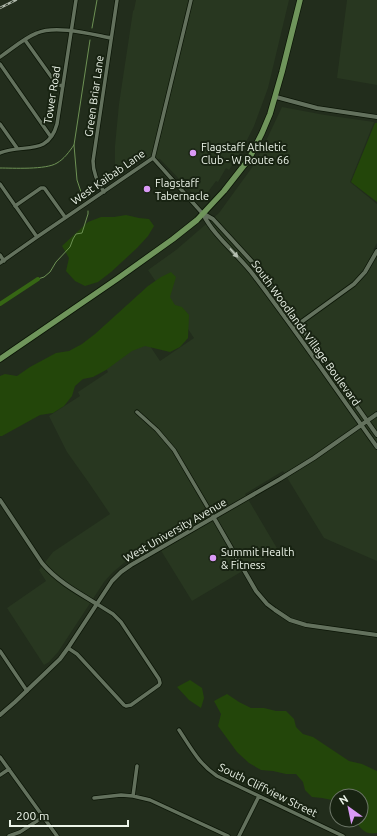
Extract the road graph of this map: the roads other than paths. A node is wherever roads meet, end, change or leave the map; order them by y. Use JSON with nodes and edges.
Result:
{"nodes":[{"id":1,"x":76,"y":0,"type":"edge"},
{"id":2,"x":117,"y":0,"type":"edge"},
{"id":3,"x":191,"y":0,"type":"edge"},
{"id":4,"x":300,"y":0,"type":"edge"},
{"id":5,"x":70,"y":31,"type":"junction"},
{"id":6,"x":111,"y":38,"type":"junction"},
{"id":7,"x":25,"y":40,"type":"junction"},
{"id":8,"x":0,"y":57,"type":"edge"},
{"id":9,"x":0,"y":64,"type":"edge"},
{"id":10,"x":63,"y":86,"type":"junction"},
{"id":11,"x":276,"y":97,"type":"junction"},
{"id":12,"x":377,"y":117,"type":"edge"},
{"id":13,"x":0,"y":124,"type":"edge"},
{"id":14,"x":51,"y":137,"type":"junction"},
{"id":15,"x":17,"y":148,"type":"junction"},
{"id":16,"x":0,"y":153,"type":"edge"},
{"id":17,"x":153,"y":158,"type":"junction"},
{"id":18,"x":0,"y":184,"type":"edge"},
{"id":19,"x":104,"y":192,"type":"junction"},
{"id":20,"x":15,"y":206,"type":"junction"},
{"id":21,"x":203,"y":214,"type":"junction"},
{"id":22,"x":65,"y":217,"type":"junction"},
{"id":23,"x":37,"y":237,"type":"junction"},
{"id":24,"x":377,"y":251,"type":"edge"},
{"id":25,"x":0,"y":255,"type":"edge"},
{"id":26,"x":2,"y":262,"type":"edge"},
{"id":27,"x":298,"y":324,"type":"junction"},
{"id":28,"x":293,"y":328,"type":"junction"},
{"id":29,"x":0,"y":359,"type":"edge"},
{"id":30,"x":137,"y":412,"type":"dead end"},
{"id":31,"x":377,"y":414,"type":"edge"},
{"id":32,"x":368,"y":421,"type":"junction"},
{"id":33,"x":362,"y":425,"type":"junction"},
{"id":34,"x":377,"y":435,"type":"edge"},
{"id":35,"x":377,"y":447,"type":"edge"},
{"id":36,"x":0,"y":500,"type":"edge"},
{"id":37,"x":214,"y":518,"type":"junction"},
{"id":38,"x":96,"y":604,"type":"junction"},
{"id":39,"x":377,"y":635,"type":"edge"},
{"id":40,"x":68,"y":648,"type":"junction"},
{"id":41,"x":0,"y":651,"type":"edge"},
{"id":42,"x":27,"y":691,"type":"junction"},
{"id":43,"x":0,"y":715,"type":"edge"},
{"id":44,"x":179,"y":730,"type":"dead end"},
{"id":45,"x":0,"y":757,"type":"edge"},
{"id":46,"x":137,"y":766,"type":"dead end"},
{"id":47,"x":9,"y":769,"type":"junction"},
{"id":48,"x":0,"y":775,"type":"edge"},
{"id":49,"x":133,"y":796,"type":"junction"},
{"id":50,"x":259,"y":796,"type":"junction"},
{"id":51,"x":94,"y":798,"type":"dead end"},
{"id":52,"x":43,"y":817,"type":"junction"},
{"id":53,"x":9,"y":836,"type":"edge"},
{"id":54,"x":57,"y":836,"type":"edge"},
{"id":55,"x":228,"y":836,"type":"edge"},
{"id":56,"x":240,"y":836,"type":"edge"},
{"id":57,"x":342,"y":836,"type":"edge"}],
"edges":[{"from":1,"to":5,"type":"street","name":"Tower Road"},
{"from":2,"to":6,"type":"street","name":"Green Briar Lane"},
{"from":3,"to":17,"type":"street","name":"West Kaibab Lane"},
{"from":4,"to":11,"type":"main road"},
{"from":5,"to":6,"type":"street"},
{"from":5,"to":7,"type":"street"},
{"from":5,"to":10,"type":"street","name":"Tower Road"},
{"from":6,"to":19,"type":"street","name":"Green Briar Lane"},
{"from":7,"to":8,"type":"street"},
{"from":7,"to":10,"type":"street"},
{"from":9,"to":14,"type":"street"},
{"from":10,"to":14,"type":"street","name":"Tower Road"},
{"from":11,"to":12,"type":"street"},
{"from":11,"to":21,"type":"main road"},
{"from":13,"to":15,"type":"street"},
{"from":14,"to":15,"type":"street","name":"Tower Road"},
{"from":15,"to":16,"type":"street","name":"Tower Road"},
{"from":17,"to":19,"type":"street","name":"West Kaibab Lane"},
{"from":17,"to":21,"type":"street","name":"South Woodlands Village Boulevard"},
{"from":18,"to":20,"type":"street"},
{"from":19,"to":22,"type":"street","name":"West Kaibab Lane"},
{"from":20,"to":22,"type":"street"},
{"from":20,"to":23,"type":"street"},
{"from":21,"to":27,"type":"street","name":"South Woodlands Village Boulevard"},
{"from":21,"to":28,"type":"street","name":"South Woodlands Village Boulevard","one_way":true},
{"from":21,"to":29,"type":"main road"},
{"from":22,"to":23,"type":"street","name":"West Kaibab Lane"},
{"from":23,"to":26,"type":"street","name":"West Kaibab Lane"},
{"from":24,"to":27,"type":"street"},
{"from":25,"to":26,"type":"street"},
{"from":27,"to":28,"type":"street"},
{"from":27,"to":32,"type":"street","name":"South Woodlands Village Boulevard"},
{"from":28,"to":33,"type":"street","name":"South Woodlands Village Boulevard"},
{"from":30,"to":37,"type":"street"},
{"from":31,"to":32,"type":"street","name":"West University Avenue"},
{"from":32,"to":33,"type":"street","name":"West University Avenue"},
{"from":32,"to":34,"type":"street","name":"South Woodlands Village Boulevard"},
{"from":33,"to":35,"type":"street","name":"South Woodlands Village Boulevard"},
{"from":33,"to":37,"type":"street","name":"West University Avenue"},
{"from":36,"to":38,"type":"street"},
{"from":37,"to":38,"type":"street","name":"West University Avenue"},
{"from":37,"to":39,"type":"street"},
{"from":38,"to":40,"type":"street","name":"West University Avenue"},
{"from":38,"to":40,"type":"street"},
{"from":40,"to":42,"type":"street","name":"West University Avenue"},
{"from":41,"to":42,"type":"street"},
{"from":42,"to":43,"type":"street","name":"West University Avenue"},
{"from":44,"to":50,"type":"street","name":"South Cliffview Street"},
{"from":45,"to":47,"type":"street"},
{"from":46,"to":49,"type":"street"},
{"from":47,"to":48,"type":"street"},
{"from":47,"to":52,"type":"street"},
{"from":49,"to":51,"type":"street"},
{"from":49,"to":55,"type":"street"},
{"from":50,"to":56,"type":"street"},
{"from":50,"to":57,"type":"street","name":"South Cliffview Street"},
{"from":52,"to":53,"type":"street"},
{"from":52,"to":54,"type":"street"}]}
